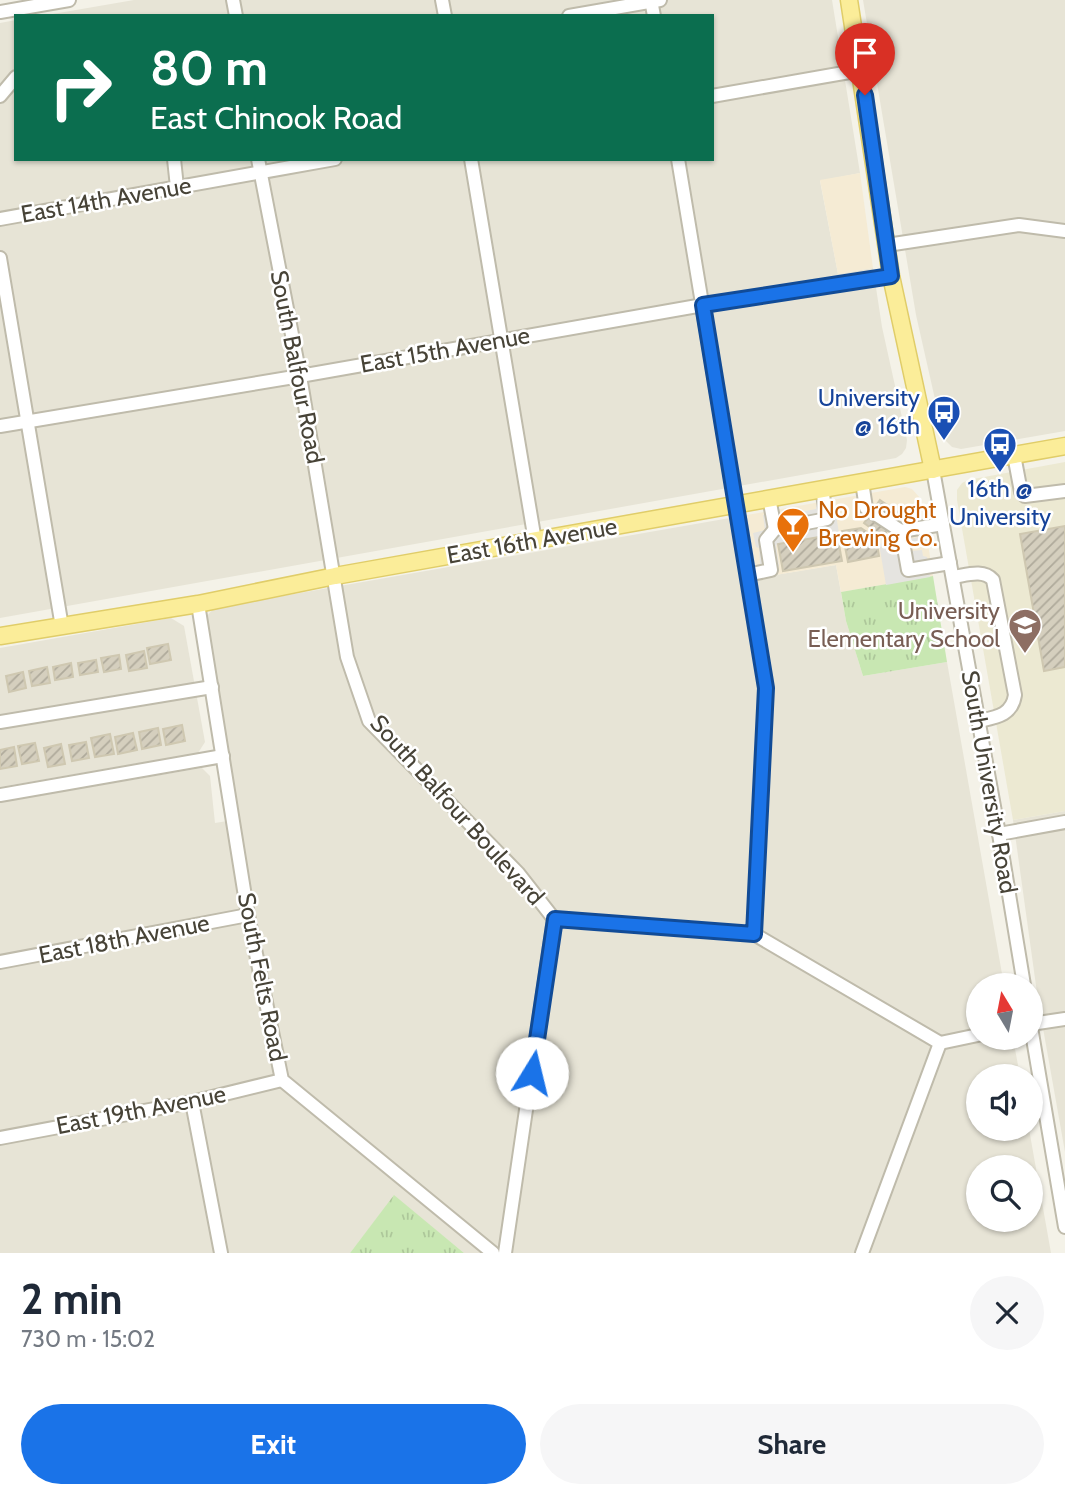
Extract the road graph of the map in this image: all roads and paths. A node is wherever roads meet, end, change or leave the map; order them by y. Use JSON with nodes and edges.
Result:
{"nodes":[{"id":1,"x":69,"y":0,"type":"edge"},
{"id":2,"x":849,"y":0,"type":"edge"},
{"id":3,"x":654,"y":1,"type":"edge"},
{"id":4,"x":27,"y":11,"type":"edge"},
{"id":5,"x":0,"y":12,"type":"edge"},
{"id":6,"x":580,"y":14,"type":"edge"},
{"id":7,"x":861,"y":70,"type":"junction"},
{"id":8,"x":14,"y":78,"type":"edge"},
{"id":9,"x":0,"y":96,"type":"edge"},
{"id":10,"x":714,"y":96,"type":"edge"},
{"id":11,"x":174,"y":161,"type":"edge"},
{"id":12,"x":310,"y":161,"type":"edge"},
{"id":13,"x":471,"y":161,"type":"edge"},
{"id":14,"x":678,"y":161,"type":"edge"},
{"id":15,"x":259,"y":165,"type":"edge"},
{"id":16,"x":177,"y":187,"type":"junction"},
{"id":17,"x":0,"y":219,"type":"edge"},
{"id":18,"x":1065,"y":231,"type":"edge"},
{"id":19,"x":887,"y":244,"type":"junction"},
{"id":20,"x":0,"y":258,"type":"edge"},
{"id":21,"x":891,"y":276,"type":"junction"},
{"id":22,"x":703,"y":305,"type":"junction"},
{"id":23,"x":501,"y":341,"type":"junction"},
{"id":24,"x":300,"y":376,"type":"junction"},
{"id":25,"x":27,"y":421,"type":"junction"},
{"id":26,"x":0,"y":426,"type":"edge"},
{"id":27,"x":1065,"y":446,"type":"edge"},
{"id":28,"x":1014,"y":455,"type":"junction"},
{"id":29,"x":933,"y":470,"type":"junction"},
{"id":30,"x":862,"y":482,"type":"junction"},
{"id":31,"x":822,"y":489,"type":"junction"},
{"id":32,"x":1065,"y":491,"type":"edge"},
{"id":33,"x":769,"y":498,"type":"junction"},
{"id":34,"x":735,"y":504,"type":"junction"},
{"id":35,"x":943,"y":524,"type":"junction"},
{"id":36,"x":775,"y":528,"type":"junction"},
{"id":37,"x":901,"y":531,"type":"junction"},
{"id":38,"x":766,"y":540,"type":"junction"},
{"id":39,"x":535,"y":541,"type":"junction"},
{"id":40,"x":742,"y":545,"type":"junction"},
{"id":41,"x":952,"y":570,"type":"junction"},
{"id":42,"x":747,"y":575,"type":"junction"},
{"id":43,"x":335,"y":576,"type":"junction"},
{"id":44,"x":198,"y":604,"type":"junction"},
{"id":45,"x":62,"y":627,"type":"junction"},
{"id":46,"x":0,"y":636,"type":"edge"},
{"id":47,"x":212,"y":687,"type":"junction"},
{"id":48,"x":979,"y":721,"type":"junction"},
{"id":49,"x":0,"y":722,"type":"edge"},
{"id":50,"x":223,"y":756,"type":"junction"},
{"id":51,"x":0,"y":795,"type":"edge"},
{"id":52,"x":1065,"y":822,"type":"edge"},
{"id":53,"x":999,"y":834,"type":"junction"},
{"id":54,"x":248,"y":915,"type":"junction"},
{"id":55,"x":555,"y":919,"type":"junction"},
{"id":56,"x":754,"y":934,"type":"junction"},
{"id":57,"x":0,"y":962,"type":"edge"},
{"id":58,"x":1022,"y":973,"type":"edge"},
{"id":59,"x":1065,"y":1018,"type":"edge"},
{"id":60,"x":1043,"y":1023,"type":"edge"},
{"id":61,"x":966,"y":1038,"type":"edge"},
{"id":62,"x":940,"y":1043,"type":"junction"},
{"id":63,"x":1035,"y":1050,"type":"edge"},
{"id":64,"x":282,"y":1080,"type":"junction"},
{"id":65,"x":192,"y":1102,"type":"junction"},
{"id":66,"x":0,"y":1138,"type":"edge"},
{"id":67,"x":1063,"y":1208,"type":"edge"},
{"id":68,"x":1065,"y":1227,"type":"edge"},
{"id":69,"x":221,"y":1253,"type":"edge"},
{"id":70,"x":493,"y":1253,"type":"edge"},
{"id":71,"x":505,"y":1253,"type":"edge"},
{"id":72,"x":862,"y":1253,"type":"edge"}],
"edges":[{"from":1,"to":4,"type":"street"},
{"from":2,"to":7,"type":"main road","name":"South University Road"},
{"from":3,"to":6,"type":"street"},
{"from":4,"to":5,"type":"street"},
{"from":7,"to":10,"type":"street"},
{"from":7,"to":19,"type":"main road","name":"South University Road"},
{"from":8,"to":9,"type":"street"},
{"from":11,"to":16,"type":"street"},
{"from":12,"to":15,"type":"street","name":"East 14th Avenue"},
{"from":13,"to":23,"type":"street"},
{"from":14,"to":22,"type":"street"},
{"from":15,"to":16,"type":"street","name":"East 14th Avenue"},
{"from":15,"to":24,"type":"street","name":"South Balfour Road"},
{"from":16,"to":17,"type":"street","name":"East 14th Avenue"},
{"from":18,"to":19,"type":"street"},
{"from":19,"to":21,"type":"main road","name":"South University Road"},
{"from":20,"to":25,"type":"street"},
{"from":21,"to":22,"type":"street","name":"East 15th Avenue"},
{"from":21,"to":29,"type":"main road","name":"South University Road"},
{"from":22,"to":23,"type":"street","name":"East 15th Avenue"},
{"from":22,"to":34,"type":"street"},
{"from":23,"to":24,"type":"street","name":"East 15th Avenue"},
{"from":23,"to":39,"type":"street"},
{"from":24,"to":25,"type":"street","name":"East 15th Avenue"},
{"from":24,"to":43,"type":"street","name":"South Balfour Road"},
{"from":25,"to":26,"type":"street","name":"East 15th Avenue"},
{"from":25,"to":45,"type":"street"},
{"from":27,"to":28,"type":"main road","name":"East 16th Avenue"},
{"from":28,"to":29,"type":"main road","name":"East 16th Avenue"},
{"from":28,"to":32,"type":"street"},
{"from":29,"to":30,"type":"main road","name":"East 16th Avenue"},
{"from":29,"to":35,"type":"street","name":"South University Road"},
{"from":30,"to":31,"type":"main road","name":"East 16th Avenue"},
{"from":30,"to":37,"type":"street"},
{"from":31,"to":33,"type":"main road","name":"East 16th Avenue"},
{"from":31,"to":36,"type":"street"},
{"from":33,"to":34,"type":"main road","name":"East 16th Avenue"},
{"from":33,"to":36,"type":"street"},
{"from":34,"to":39,"type":"main road","name":"East 16th Avenue"},
{"from":34,"to":40,"type":"street"},
{"from":35,"to":37,"type":"street"},
{"from":35,"to":41,"type":"street","name":"South University Road"},
{"from":36,"to":38,"type":"street"},
{"from":37,"to":41,"type":"street"},
{"from":38,"to":40,"type":"street"},
{"from":38,"to":42,"type":"street"},
{"from":39,"to":43,"type":"main road","name":"East 16th Avenue"},
{"from":40,"to":42,"type":"street"},
{"from":41,"to":48,"type":"street","name":"South University Road"},
{"from":41,"to":48,"type":"street"},
{"from":42,"to":56,"type":"street"},
{"from":43,"to":44,"type":"main road","name":"East 16th Avenue"},
{"from":43,"to":55,"type":"street","name":"South Balfour Boulevard"},
{"from":44,"to":45,"type":"main road","name":"East 16th Avenue"},
{"from":44,"to":47,"type":"street","name":"South Felts Road"},
{"from":45,"to":46,"type":"main road","name":"East 16th Avenue"},
{"from":47,"to":49,"type":"street"},
{"from":47,"to":50,"type":"street","name":"South Felts Road"},
{"from":48,"to":53,"type":"street","name":"South University Road"},
{"from":50,"to":51,"type":"street"},
{"from":50,"to":54,"type":"street","name":"South Felts Road"},
{"from":52,"to":53,"type":"street"},
{"from":53,"to":58,"type":"street","name":"South University Road"},
{"from":54,"to":57,"type":"street","name":"East 18th Avenue"},
{"from":54,"to":64,"type":"street","name":"South Felts Road"},
{"from":55,"to":56,"type":"street"},
{"from":55,"to":71,"type":"street","name":"South Balfour Boulevard"},
{"from":56,"to":62,"type":"street"},
{"from":59,"to":60,"type":"street"},
{"from":61,"to":62,"type":"street"},
{"from":62,"to":72,"type":"street"},
{"from":63,"to":67,"type":"street"},
{"from":64,"to":65,"type":"street","name":"East 19th Avenue"},
{"from":64,"to":70,"type":"street","name":"South Felts Road"},
{"from":65,"to":66,"type":"street","name":"East 19th Avenue"},
{"from":65,"to":69,"type":"street"},
{"from":67,"to":68,"type":"street"}]}
